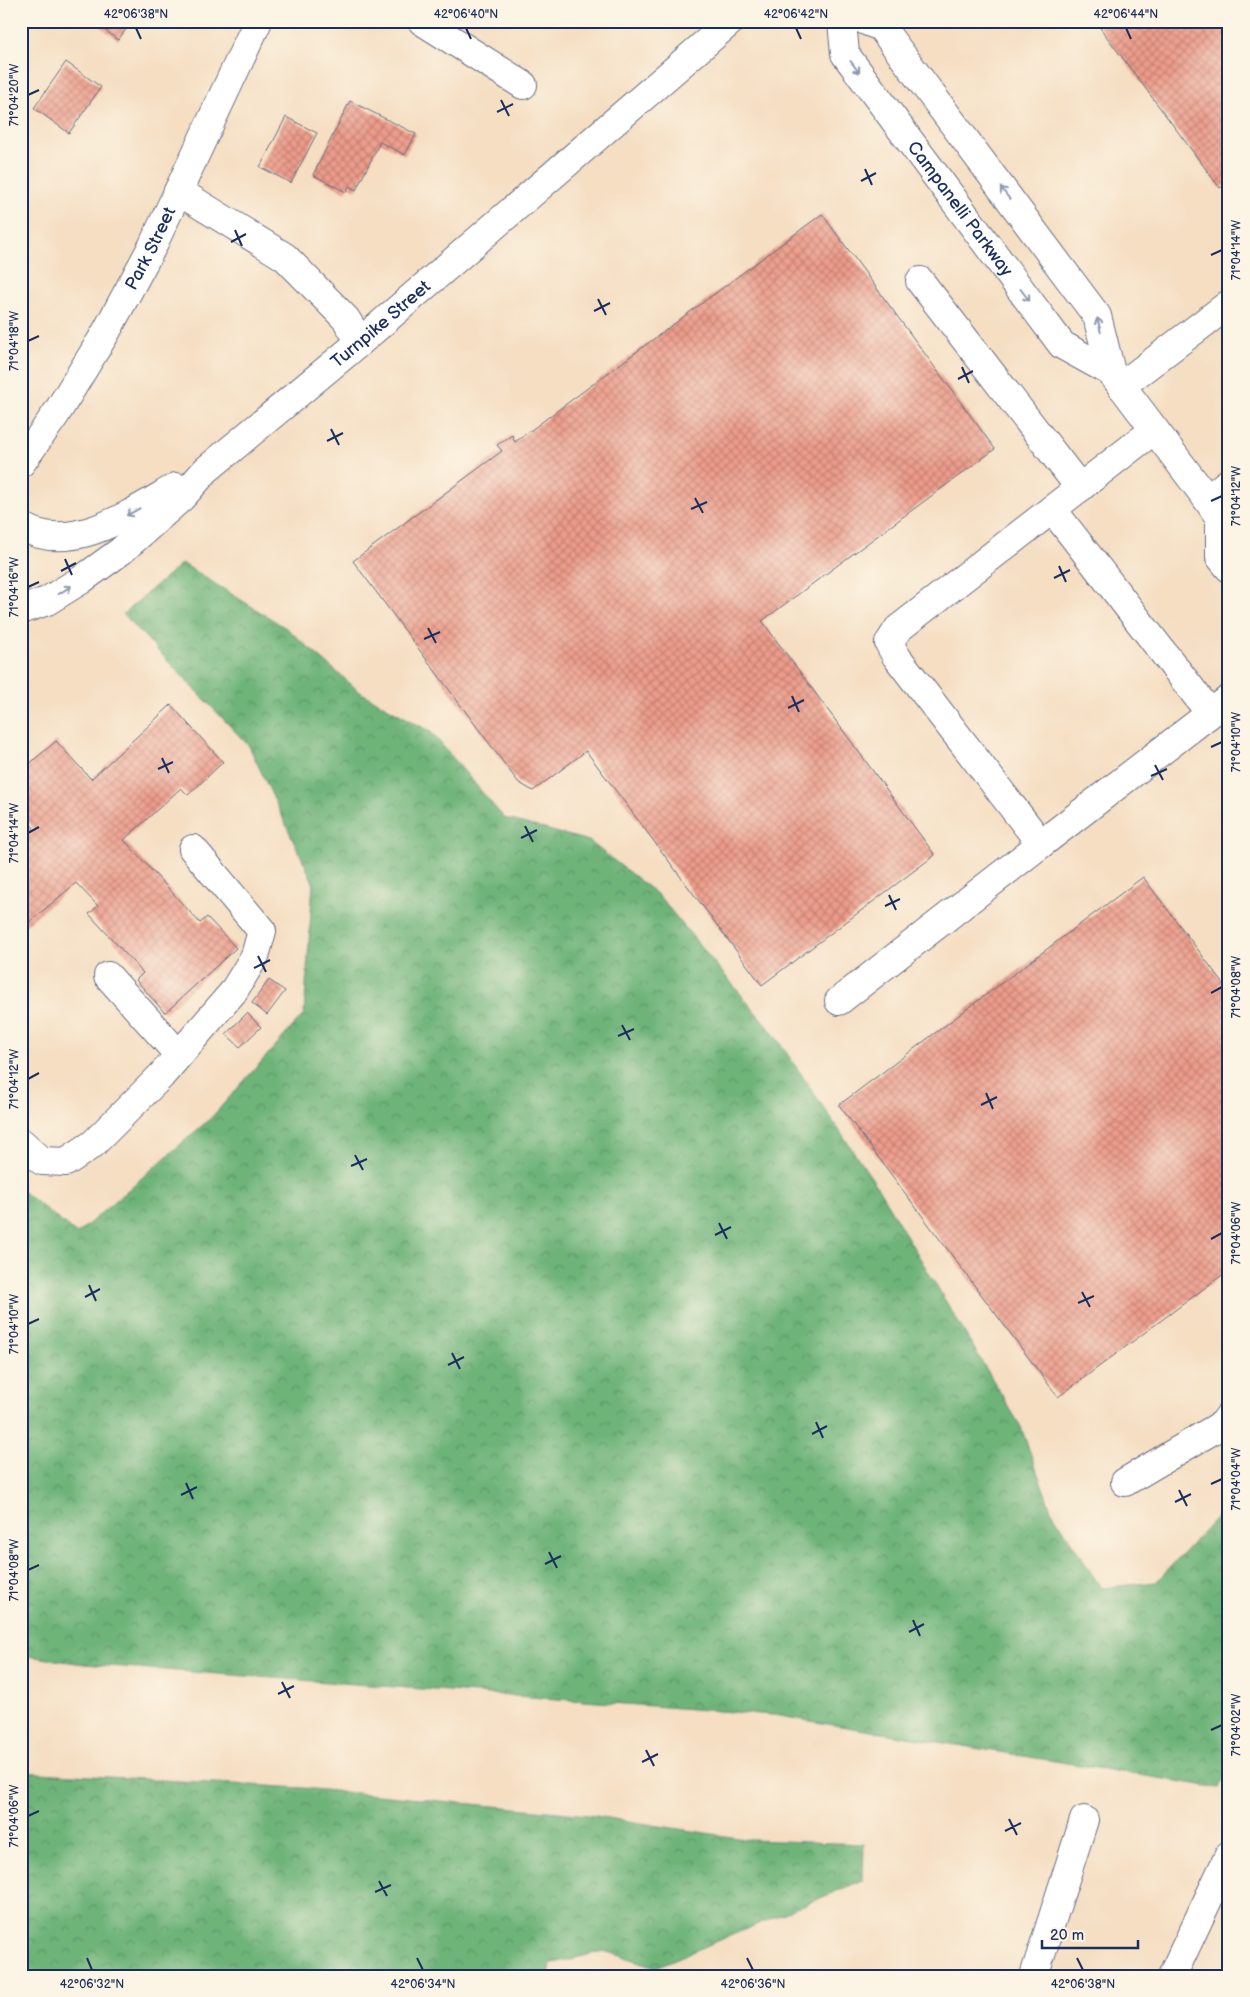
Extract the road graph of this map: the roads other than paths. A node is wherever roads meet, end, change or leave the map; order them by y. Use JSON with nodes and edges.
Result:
{"nodes":[{"id":1,"x":258,"y":21,"type":"edge"},
{"id":2,"x":422,"y":21,"type":"edge"},
{"id":3,"x":731,"y":21,"type":"edge"},
{"id":4,"x":842,"y":21,"type":"edge"},
{"id":5,"x":866,"y":21,"type":"edge"},
{"id":6,"x":523,"y":85,"type":"dead end"},
{"id":7,"x":178,"y":191,"type":"junction"},
{"id":8,"x":920,"y":281,"type":"dead end"},
{"id":9,"x":1229,"y":304,"type":"edge"},
{"id":10,"x":360,"y":342,"type":"junction"},
{"id":11,"x":1116,"y":379,"type":"junction"},
{"id":12,"x":1154,"y":430,"type":"junction"},
{"id":13,"x":21,"y":464,"type":"edge"},
{"id":14,"x":206,"y":470,"type":"junction"},
{"id":15,"x":1229,"y":482,"type":"edge"},
{"id":16,"x":1080,"y":488,"type":"junction"},
{"id":17,"x":1052,"y":510,"type":"junction"},
{"id":18,"x":1218,"y":513,"type":"edge"},
{"id":19,"x":21,"y":526,"type":"edge"},
{"id":20,"x":1229,"y":568,"type":"edge"},
{"id":21,"x":21,"y":610,"type":"edge"},
{"id":22,"x":1219,"y":706,"type":"edge"},
{"id":23,"x":1042,"y":844,"type":"junction"},
{"id":24,"x":193,"y":850,"type":"dead end"},
{"id":25,"x":108,"y":976,"type":"dead end"},
{"id":26,"x":839,"y":1001,"type":"dead end"},
{"id":27,"x":178,"y":1055,"type":"junction"},
{"id":28,"x":21,"y":1142,"type":"edge"},
{"id":29,"x":1229,"y":1416,"type":"edge"},
{"id":30,"x":1124,"y":1482,"type":"dead end"},
{"id":31,"x":1084,"y":1820,"type":"dead end"},
{"id":32,"x":1229,"y":1855,"type":"edge"},
{"id":33,"x":1034,"y":1976,"type":"edge"},
{"id":34,"x":1172,"y":1976,"type":"edge"}],
"edges":[{"from":1,"to":7,"type":"street","name":"Park Street"},
{"from":2,"to":6,"type":"street"},
{"from":3,"to":10,"type":"street","name":"Turnpike Street"},
{"from":4,"to":11,"type":"street","name":"Campanelli Parkway","one_way":true},
{"from":11,"to":5,"type":"street","name":"Campanelli Parkway","one_way":true},
{"from":7,"to":10,"type":"street"},
{"from":7,"to":13,"type":"street","name":"Park Street"},
{"from":8,"to":16,"type":"street"},
{"from":9,"to":11,"type":"street"},
{"from":10,"to":14,"type":"street","name":"Turnpike Street"},
{"from":11,"to":12,"type":"street","name":"Campanelli Parkway"},
{"from":12,"to":16,"type":"street"},
{"from":12,"to":18,"type":"street","name":"Campanelli Parkway"},
{"from":14,"to":19,"type":"street","one_way":true},
{"from":21,"to":14,"type":"street","name":"Turnpike Street","one_way":true},
{"from":15,"to":18,"type":"street"},
{"from":16,"to":17,"type":"street"},
{"from":17,"to":22,"type":"street"},
{"from":17,"to":23,"type":"street"},
{"from":18,"to":20,"type":"street"},
{"from":22,"to":23,"type":"street"},
{"from":23,"to":26,"type":"street"},
{"from":24,"to":27,"type":"street"},
{"from":25,"to":27,"type":"street"},
{"from":27,"to":28,"type":"street"},
{"from":29,"to":30,"type":"street"},
{"from":31,"to":33,"type":"street"},
{"from":32,"to":34,"type":"street"}]}
